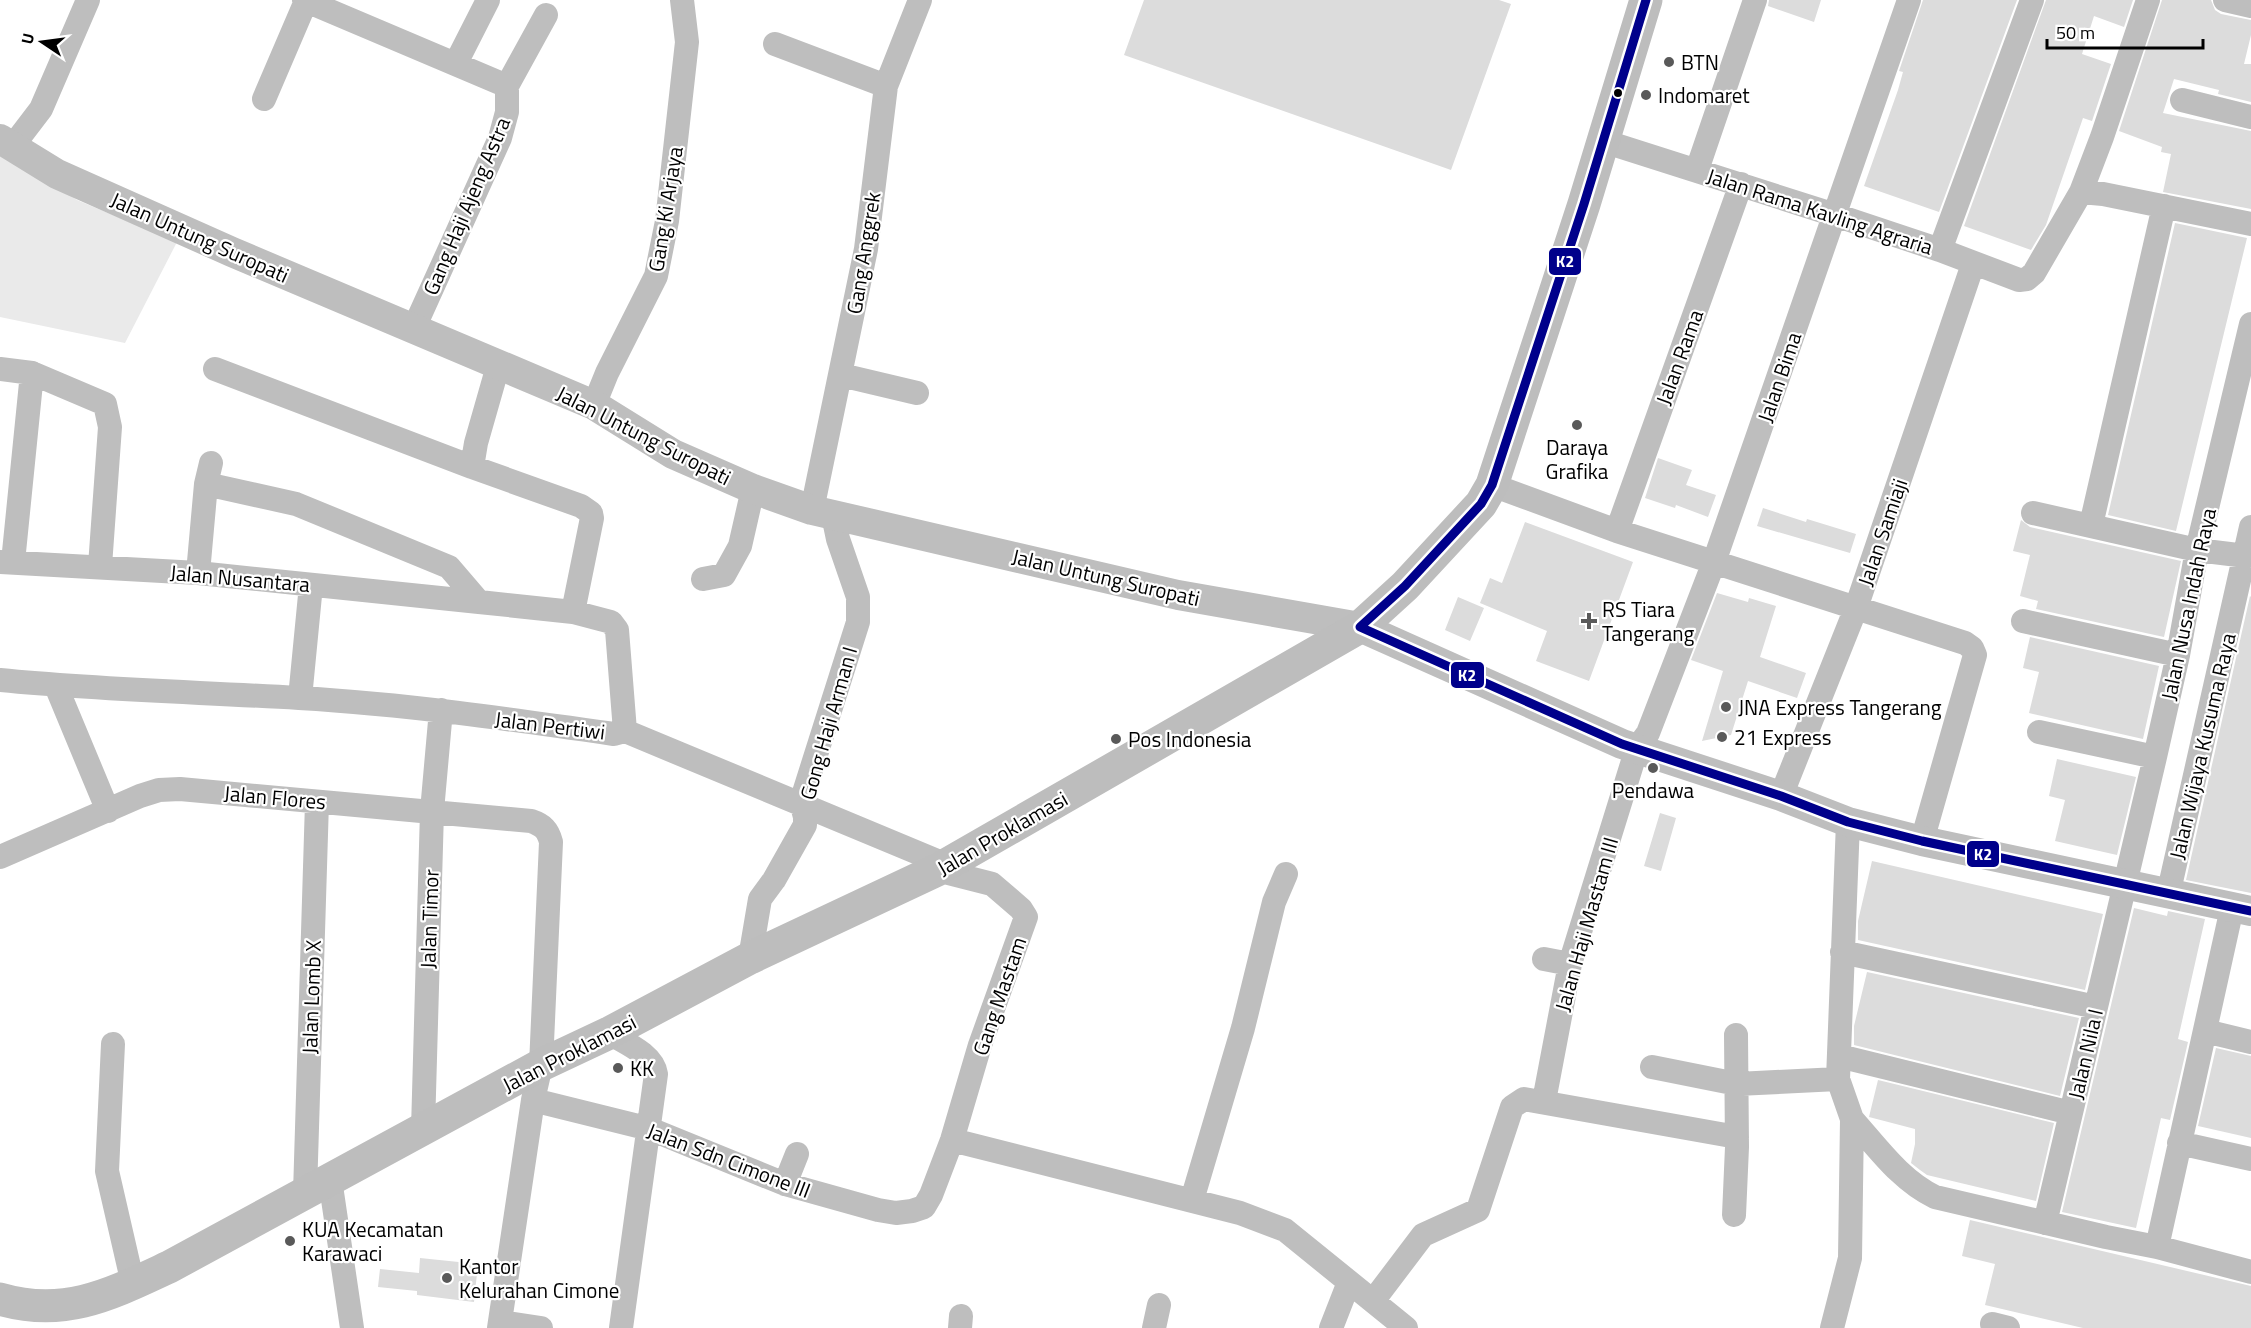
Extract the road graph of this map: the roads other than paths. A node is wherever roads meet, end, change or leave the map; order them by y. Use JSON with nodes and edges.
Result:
{"nodes":[{"id":1,"x":88,"y":0,"type":"edge"},
{"id":2,"x":305,"y":0,"type":"edge"},
{"id":3,"x":488,"y":0,"type":"edge"},
{"id":4,"x":682,"y":0,"type":"edge"},
{"id":5,"x":920,"y":0,"type":"edge"},
{"id":6,"x":1646,"y":0,"type":"edge"},
{"id":7,"x":1755,"y":0,"type":"edge"},
{"id":8,"x":1910,"y":0,"type":"edge"},
{"id":9,"x":2032,"y":0,"type":"edge"},
{"id":10,"x":2148,"y":0,"type":"edge"},
{"id":11,"x":2225,"y":0,"type":"edge"},
{"id":12,"x":2251,"y":6,"type":"edge"},
{"id":13,"x":356,"y":10,"type":"edge"},
{"id":14,"x":546,"y":15,"type":"dead end"},
{"id":15,"x":775,"y":44,"type":"dead end"},
{"id":16,"x":456,"y":63,"type":"junction"},
{"id":17,"x":507,"y":86,"type":"junction"},
{"id":18,"x":886,"y":86,"type":"junction"},
{"id":19,"x":264,"y":99,"type":"dead end"},
{"id":20,"x":2182,"y":100,"type":"dead end"},
{"id":21,"x":2251,"y":117,"type":"edge"},
{"id":22,"x":1603,"y":141,"type":"junction"},
{"id":23,"x":6,"y":143,"type":"edge"},
{"id":24,"x":1697,"y":170,"type":"junction"},
{"id":25,"x":1741,"y":184,"type":"junction"},
{"id":26,"x":2081,"y":192,"type":"junction"},
{"id":27,"x":2164,"y":206,"type":"junction"},
{"id":28,"x":1835,"y":215,"type":"junction"},
{"id":29,"x":2251,"y":224,"type":"edge"},
{"id":30,"x":1940,"y":250,"type":"junction"},
{"id":31,"x":1973,"y":264,"type":"junction"},
{"id":32,"x":2251,"y":324,"type":"edge"},
{"id":33,"x":414,"y":328,"type":"junction"},
{"id":34,"x":498,"y":366,"type":"junction"},
{"id":35,"x":0,"y":369,"type":"edge"},
{"id":36,"x":215,"y":369,"type":"dead end"},
{"id":37,"x":32,"y":373,"type":"junction"},
{"id":38,"x":841,"y":375,"type":"junction"},
{"id":39,"x":917,"y":393,"type":"dead end"},
{"id":40,"x":594,"y":405,"type":"junction"},
{"id":41,"x":472,"y":467,"type":"junction"},
{"id":42,"x":1492,"y":485,"type":"junction"},
{"id":43,"x":753,"y":489,"type":"junction"},
{"id":44,"x":822,"y":512,"type":"junction"},
{"id":45,"x":2033,"y":513,"type":"dead end"},
{"id":46,"x":2091,"y":525,"type":"junction"},
{"id":47,"x":2251,"y":527,"type":"edge"},
{"id":48,"x":1617,"y":531,"type":"junction"},
{"id":49,"x":2218,"y":552,"type":"junction"},
{"id":50,"x":6,"y":562,"type":"edge"},
{"id":51,"x":1714,"y":562,"type":"junction"},
{"id":52,"x":100,"y":566,"type":"junction"},
{"id":53,"x":198,"y":573,"type":"junction"},
{"id":54,"x":703,"y":579,"type":"dead end"},
{"id":55,"x":2245,"y":583,"type":"edge"},
{"id":56,"x":311,"y":585,"type":"junction"},
{"id":57,"x":478,"y":602,"type":"junction"},
{"id":58,"x":1856,"y":608,"type":"junction"},
{"id":59,"x":573,"y":612,"type":"junction"},
{"id":60,"x":2023,"y":621,"type":"dead end"},
{"id":61,"x":1360,"y":627,"type":"junction"},
{"id":62,"x":2178,"y":655,"type":"junction"},
{"id":63,"x":0,"y":680,"type":"edge"},
{"id":64,"x":56,"y":686,"type":"junction"},
{"id":65,"x":300,"y":698,"type":"junction"},
{"id":66,"x":441,"y":710,"type":"junction"},
{"id":67,"x":625,"y":731,"type":"junction"},
{"id":68,"x":2039,"y":732,"type":"dead end"},
{"id":69,"x":1637,"y":748,"type":"junction"},
{"id":70,"x":2155,"y":757,"type":"junction"},
{"id":71,"x":1781,"y":795,"type":"junction"},
{"id":72,"x":317,"y":802,"type":"junction"},
{"id":73,"x":801,"y":802,"type":"junction"},
{"id":74,"x":108,"y":811,"type":"junction"},
{"id":75,"x":432,"y":811,"type":"junction"},
{"id":76,"x":1848,"y":822,"type":"junction"},
{"id":77,"x":1922,"y":841,"type":"junction"},
{"id":78,"x":2,"y":851,"type":"edge"},
{"id":79,"x":942,"y":868,"type":"junction"},
{"id":80,"x":1286,"y":874,"type":"dead end"},
{"id":81,"x":2123,"y":885,"type":"junction"},
{"id":82,"x":2168,"y":895,"type":"junction"},
{"id":83,"x":2242,"y":910,"type":"edge"},
{"id":84,"x":1842,"y":952,"type":"junction"},
{"id":85,"x":750,"y":958,"type":"junction"},
{"id":86,"x":1544,"y":959,"type":"dead end"},
{"id":87,"x":1570,"y":964,"type":"junction"},
{"id":88,"x":2096,"y":1008,"type":"junction"},
{"id":89,"x":2205,"y":1031,"type":"junction"},
{"id":90,"x":609,"y":1034,"type":"junction"},
{"id":91,"x":1736,"y":1035,"type":"dead end"},
{"id":92,"x":2251,"y":1042,"type":"edge"},
{"id":93,"x":113,"y":1044,"type":"dead end"},
{"id":94,"x":541,"y":1065,"type":"junction"},
{"id":95,"x":1653,"y":1067,"type":"dead end"},
{"id":96,"x":1838,"y":1067,"type":"junction"},
{"id":97,"x":1737,"y":1084,"type":"junction"},
{"id":98,"x":533,"y":1100,"type":"junction"},
{"id":99,"x":1544,"y":1101,"type":"junction"},
{"id":100,"x":2071,"y":1113,"type":"junction"},
{"id":101,"x":1852,"y":1119,"type":"junction"},
{"id":102,"x":423,"y":1129,"type":"junction"},
{"id":103,"x":650,"y":1129,"type":"junction"},
{"id":104,"x":1737,"y":1137,"type":"junction"},
{"id":105,"x":952,"y":1140,"type":"junction"},
{"id":106,"x":2179,"y":1143,"type":"junction"},
{"id":107,"x":797,"y":1154,"type":"dead end"},
{"id":108,"x":2251,"y":1159,"type":"edge"},
{"id":109,"x":785,"y":1184,"type":"junction"},
{"id":110,"x":318,"y":1186,"type":"junction"},
{"id":111,"x":1192,"y":1200,"type":"junction"},
{"id":112,"x":1734,"y":1215,"type":"dead end"},
{"id":113,"x":2045,"y":1223,"type":"junction"},
{"id":114,"x":2157,"y":1247,"type":"junction"},
{"id":115,"x":2251,"y":1272,"type":"edge"},
{"id":116,"x":1349,"y":1282,"type":"junction"},
{"id":117,"x":133,"y":1284,"type":"junction"},
{"id":118,"x":0,"y":1299,"type":"edge"},
{"id":119,"x":1373,"y":1301,"type":"junction"},
{"id":120,"x":499,"y":1325,"type":"edge"},
{"id":121,"x":351,"y":1328,"type":"edge"},
{"id":122,"x":541,"y":1328,"type":"edge"},
{"id":123,"x":621,"y":1328,"type":"edge"},
{"id":124,"x":1331,"y":1328,"type":"edge"},
{"id":125,"x":1406,"y":1328,"type":"edge"},
{"id":126,"x":1832,"y":1328,"type":"edge"}],
"edges":[{"from":1,"to":23,"type":"street"},
{"from":2,"to":13,"type":"street"},
{"from":2,"to":19,"type":"street"},
{"from":3,"to":16,"type":"street"},
{"from":4,"to":40,"type":"street","name":"Gang Ki Arjaya"},
{"from":5,"to":18,"type":"street","name":"Gang Anggrek"},
{"from":6,"to":22,"type":"main road","name":"Jalan Proklamasi"},
{"from":7,"to":24,"type":"street"},
{"from":8,"to":28,"type":"street","name":"Jalan Bima"},
{"from":9,"to":30,"type":"street"},
{"from":10,"to":26,"type":"street"},
{"from":11,"to":12,"type":"street"},
{"from":13,"to":16,"type":"street"},
{"from":14,"to":17,"type":"street"},
{"from":15,"to":18,"type":"street"},
{"from":16,"to":17,"type":"street"},
{"from":17,"to":33,"type":"street","name":"Gang Haji Ajeng Astra"},
{"from":18,"to":38,"type":"street","name":"Gang Anggrek"},
{"from":20,"to":21,"type":"street"},
{"from":22,"to":24,"type":"street","name":"Jalan Rama Kavling Agraria"},
{"from":22,"to":42,"type":"main road","name":"Jalan Proklamasi"},
{"from":23,"to":33,"type":"street","name":"Jalan Untung Suropati"},
{"from":24,"to":25,"type":"street","name":"Jalan Rama Kavling Agraria"},
{"from":25,"to":28,"type":"street","name":"Jalan Rama Kavling Agraria"},
{"from":25,"to":48,"type":"street","name":"Jalan Rama"},
{"from":26,"to":27,"type":"street"},
{"from":26,"to":31,"type":"street","name":"Jalan Rama Kavling Agraria"},
{"from":27,"to":29,"type":"street"},
{"from":27,"to":46,"type":"street"},
{"from":28,"to":30,"type":"street","name":"Jalan Rama Kavling Agraria"},
{"from":28,"to":51,"type":"street","name":"Jalan Bima"},
{"from":30,"to":31,"type":"street","name":"Jalan Rama Kavling Agraria"},
{"from":31,"to":58,"type":"street","name":"Jalan Samiaji"},
{"from":32,"to":49,"type":"street","name":"Jalan Nusa Indah Raya"},
{"from":33,"to":34,"type":"street","name":"Jalan Untung Suropati"},
{"from":34,"to":40,"type":"street","name":"Jalan Untung Suropati"},
{"from":34,"to":41,"type":"street"},
{"from":35,"to":37,"type":"street"},
{"from":36,"to":41,"type":"street"},
{"from":37,"to":50,"type":"street"},
{"from":37,"to":52,"type":"street"},
{"from":38,"to":39,"type":"street"},
{"from":38,"to":44,"type":"street","name":"Gang Anggrek"},
{"from":40,"to":43,"type":"street","name":"Jalan Untung Suropati"},
{"from":41,"to":59,"type":"street"},
{"from":42,"to":48,"type":"street"},
{"from":42,"to":61,"type":"main road","name":"Jalan Proklamasi"},
{"from":43,"to":44,"type":"street","name":"Jalan Untung Suropati"},
{"from":43,"to":54,"type":"street"},
{"from":44,"to":61,"type":"street","name":"Jalan Untung Suropati"},
{"from":44,"to":73,"type":"street","name":"Gong Haji Arman I"},
{"from":45,"to":46,"type":"street"},
{"from":46,"to":49,"type":"street"},
{"from":47,"to":49,"type":"street","name":"Jalan Wijaya Kusuma Raya"},
{"from":48,"to":51,"type":"street"},
{"from":49,"to":55,"type":"street","name":"Jalan Wijaya Kusuma Raya"},
{"from":49,"to":62,"type":"street","name":"Jalan Nusa Indah Raya"},
{"from":50,"to":52,"type":"street","name":"Jalan Nusantara"},
{"from":51,"to":58,"type":"street"},
{"from":51,"to":69,"type":"street","name":"Jalan Bima"},
{"from":52,"to":53,"type":"street","name":"Jalan Nusantara"},
{"from":53,"to":56,"type":"street","name":"Jalan Nusantara"},
{"from":53,"to":57,"type":"street"},
{"from":55,"to":82,"type":"street","name":"Jalan Wijaya Kusuma Raya"},
{"from":56,"to":57,"type":"street","name":"Jalan Nusantara"},
{"from":56,"to":65,"type":"street"},
{"from":57,"to":59,"type":"street","name":"Jalan Pertiwi"},
{"from":58,"to":71,"type":"street","name":"Jalan Samiaji"},
{"from":58,"to":77,"type":"street"},
{"from":59,"to":67,"type":"street","name":"Jalan Pertiwi"},
{"from":60,"to":62,"type":"street"},
{"from":61,"to":69,"type":"street","name":"Jalan Untung Suropati"},
{"from":61,"to":79,"type":"main road","name":"Jalan Proklamasi"},
{"from":62,"to":70,"type":"street","name":"Jalan Nusa Indah Raya"},
{"from":63,"to":64,"type":"street","name":"Jalan Pertiwi"},
{"from":64,"to":65,"type":"street","name":"Jalan Pertiwi"},
{"from":64,"to":74,"type":"street"},
{"from":65,"to":66,"type":"street","name":"Jalan Pertiwi"},
{"from":66,"to":67,"type":"street","name":"Jalan Pertiwi"},
{"from":66,"to":75,"type":"street","name":"Jalan Timor"},
{"from":67,"to":73,"type":"street"},
{"from":68,"to":70,"type":"street"},
{"from":69,"to":71,"type":"street","name":"Jalan Untung Suropati"},
{"from":69,"to":87,"type":"street","name":"Jalan Haji Mastam III"},
{"from":70,"to":81,"type":"street","name":"Jalan Nusa Indah Raya"},
{"from":71,"to":76,"type":"street","name":"Jalan Untung Suropati"},
{"from":72,"to":74,"type":"street","name":"Jalan Flores"},
{"from":72,"to":75,"type":"street","name":"Jalan Flores"},
{"from":72,"to":110,"type":"street","name":"Jalan Lomb X"},
{"from":73,"to":79,"type":"street"},
{"from":73,"to":85,"type":"street","name":"Gong Haji Arman I"},
{"from":74,"to":78,"type":"street","name":"Jalan Flores"},
{"from":75,"to":94,"type":"street","name":"Jalan Flores"},
{"from":75,"to":102,"type":"street","name":"Jalan Timor"},
{"from":76,"to":77,"type":"street","name":"Jalan Untung Suropati"},
{"from":76,"to":84,"type":"street"},
{"from":77,"to":81,"type":"street","name":"Jalan Untung Suropati"},
{"from":79,"to":85,"type":"main road","name":"Jalan Proklamasi"},
{"from":79,"to":105,"type":"street","name":"Gang Mastam"},
{"from":80,"to":111,"type":"street"},
{"from":81,"to":82,"type":"street","name":"Jalan Untung Suropati"},
{"from":81,"to":88,"type":"street","name":"Jalan Nila I"},
{"from":82,"to":83,"type":"street","name":"Jalan Untung Suropati"},
{"from":83,"to":89,"type":"street"},
{"from":84,"to":88,"type":"street"},
{"from":84,"to":96,"type":"street"},
{"from":85,"to":90,"type":"main road","name":"Jalan Proklamasi"},
{"from":86,"to":87,"type":"street"},
{"from":87,"to":99,"type":"street","name":"Jalan Haji Mastam III"},
{"from":88,"to":100,"type":"street","name":"Jalan Nila I"},
{"from":89,"to":92,"type":"street"},
{"from":89,"to":106,"type":"street"},
{"from":90,"to":94,"type":"main road","name":"Jalan Proklamasi"},
{"from":90,"to":103,"type":"street"},
{"from":91,"to":97,"type":"street"},
{"from":93,"to":117,"type":"street"},
{"from":94,"to":98,"type":"street"},
{"from":94,"to":102,"type":"main road","name":"Jalan Proklamasi"},
{"from":95,"to":97,"type":"street"},
{"from":96,"to":97,"type":"street"},
{"from":96,"to":100,"type":"street"},
{"from":96,"to":101,"type":"street"},
{"from":97,"to":104,"type":"street"},
{"from":98,"to":103,"type":"street","name":"Jalan Sdn Cimone III"},
{"from":98,"to":120,"type":"street"},
{"from":99,"to":104,"type":"street"},
{"from":99,"to":119,"type":"street"},
{"from":100,"to":113,"type":"street","name":"Jalan Nila I"},
{"from":101,"to":113,"type":"street"},
{"from":101,"to":126,"type":"street"},
{"from":102,"to":110,"type":"main road","name":"Jalan Proklamasi"},
{"from":103,"to":109,"type":"street","name":"Jalan Sdn Cimone III"},
{"from":103,"to":123,"type":"street"},
{"from":104,"to":112,"type":"street"},
{"from":105,"to":109,"type":"street","name":"Jalan Sdn Cimone III"},
{"from":105,"to":111,"type":"street"},
{"from":106,"to":108,"type":"street"},
{"from":106,"to":114,"type":"street"},
{"from":107,"to":109,"type":"street"},
{"from":110,"to":117,"type":"main road","name":"Jalan Proklamasi"},
{"from":110,"to":121,"type":"street","name":"Jalan Lomb X"},
{"from":111,"to":116,"type":"street"},
{"from":113,"to":114,"type":"street"},
{"from":114,"to":115,"type":"street"},
{"from":116,"to":119,"type":"street"},
{"from":116,"to":124,"type":"street"},
{"from":117,"to":118,"type":"main road","name":"Jalan Proklamasi"},
{"from":119,"to":125,"type":"street"},
{"from":120,"to":122,"type":"street"}]}
